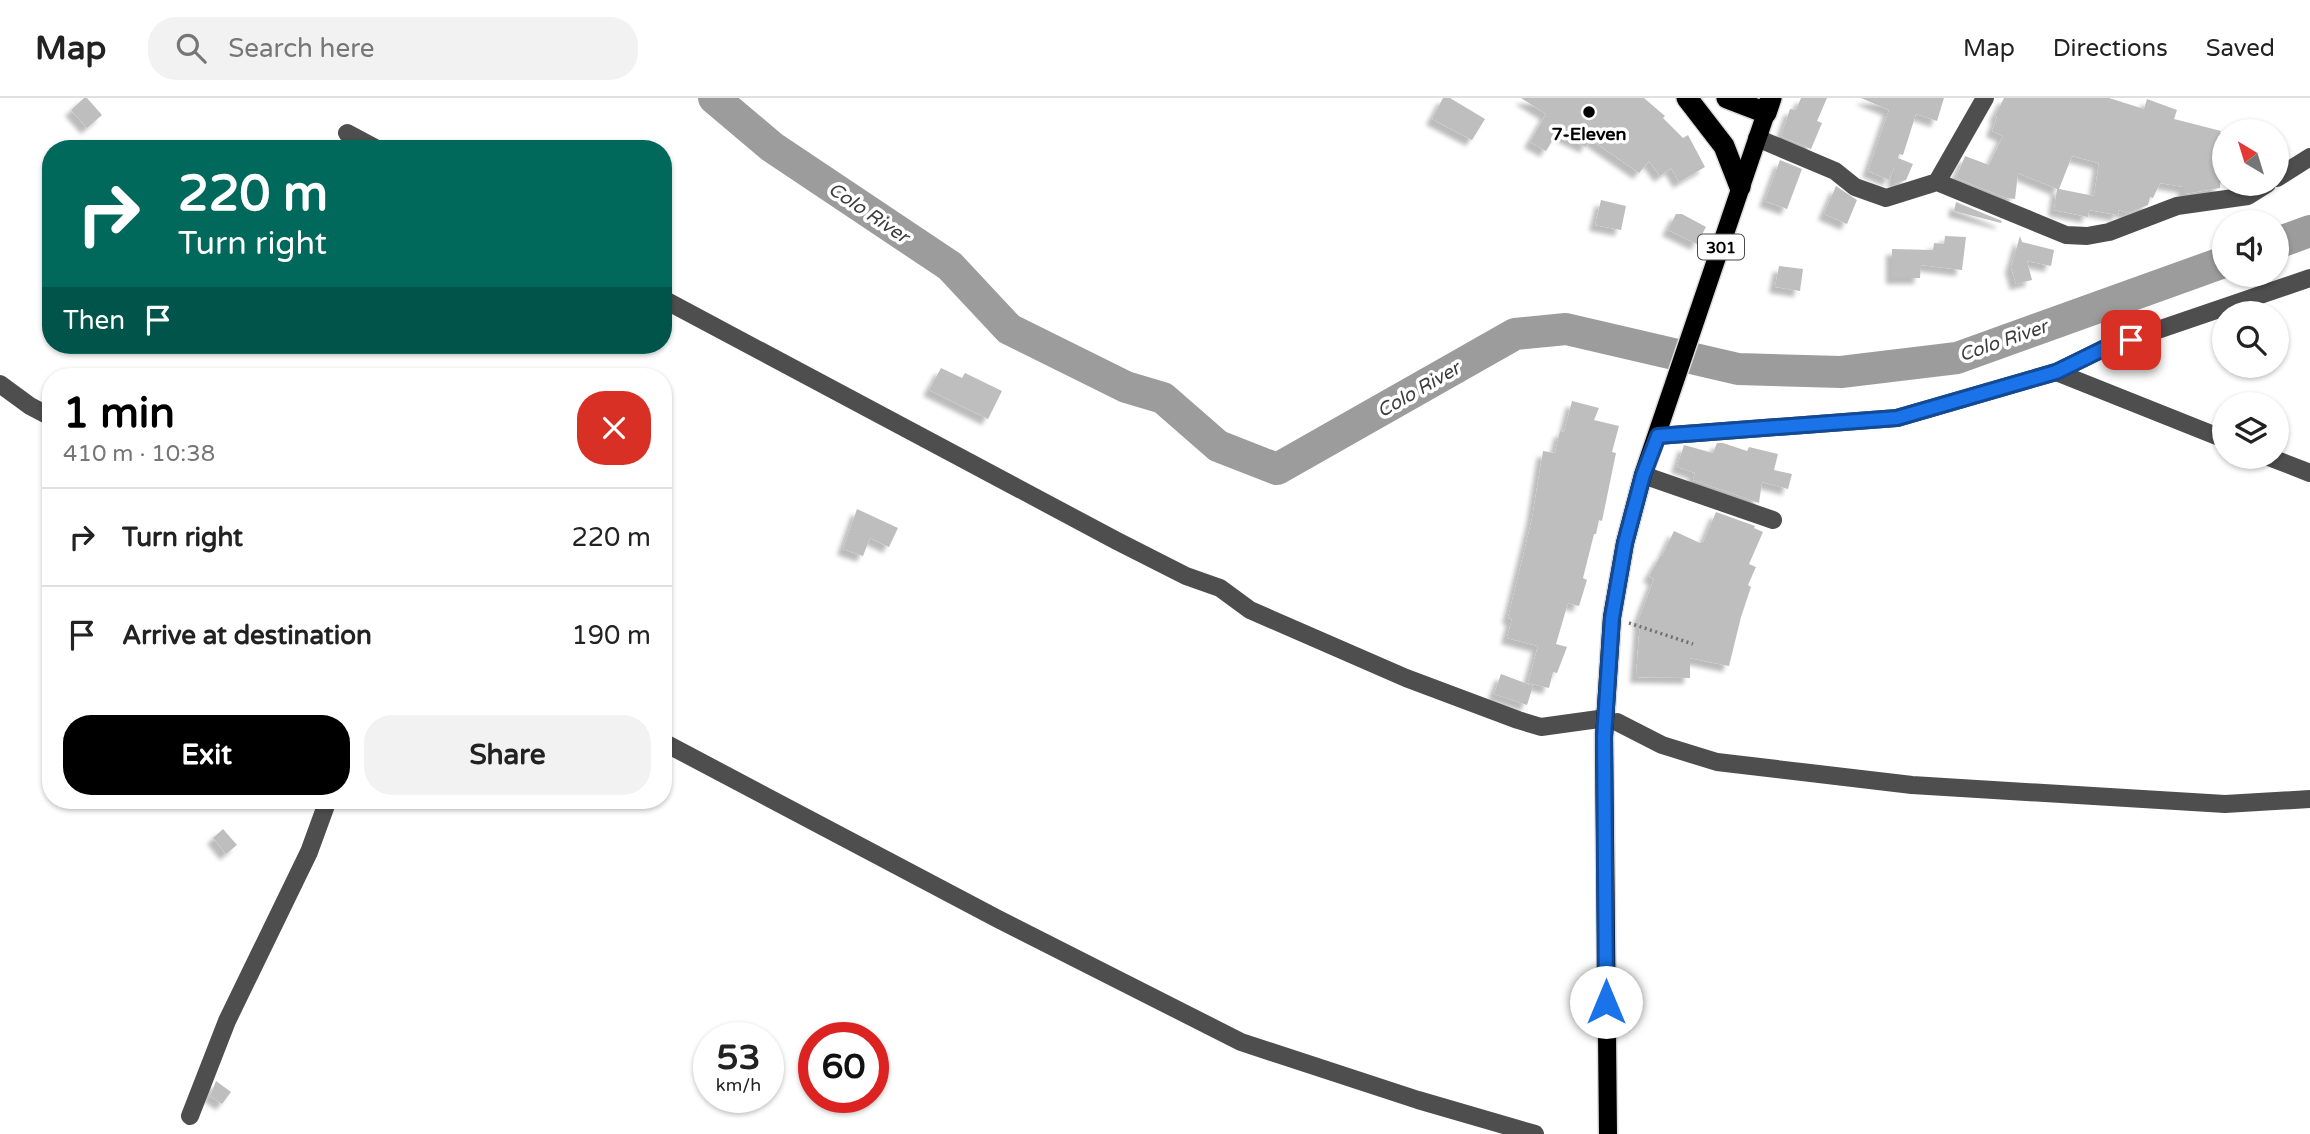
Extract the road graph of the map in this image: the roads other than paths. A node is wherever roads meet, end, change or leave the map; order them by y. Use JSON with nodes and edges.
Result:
{"nodes":[{"id":1,"x":1687,"y":98,"type":"edge"},
{"id":2,"x":1727,"y":98,"type":"edge"},
{"id":3,"x":1985,"y":98,"type":"edge"},
{"id":4,"x":1768,"y":106,"type":"edge"},
{"id":5,"x":347,"y":133,"type":"dead end"},
{"id":6,"x":1757,"y":138,"type":"junction"},
{"id":7,"x":360,"y":140,"type":"edge"},
{"id":8,"x":2310,"y":157,"type":"edge"},
{"id":9,"x":2289,"y":170,"type":"edge"},
{"id":10,"x":1937,"y":182,"type":"junction"},
{"id":11,"x":1740,"y":187,"type":"junction"},
{"id":12,"x":2248,"y":196,"type":"edge"},
{"id":13,"x":2310,"y":278,"type":"edge"},
{"id":14,"x":672,"y":304,"type":"edge"},
{"id":15,"x":2056,"y":372,"type":"junction"},
{"id":16,"x":0,"y":384,"type":"edge"},
{"id":17,"x":42,"y":412,"type":"edge"},
{"id":18,"x":1660,"y":429,"type":"junction"},
{"id":19,"x":2212,"y":434,"type":"edge"},
{"id":20,"x":2289,"y":465,"type":"edge"},
{"id":21,"x":2310,"y":473,"type":"edge"},
{"id":22,"x":1643,"y":475,"type":"junction"},
{"id":23,"x":1773,"y":520,"type":"dead end"},
{"id":24,"x":1611,"y":720,"type":"junction"},
{"id":25,"x":672,"y":747,"type":"edge"},
{"id":26,"x":2310,"y":799,"type":"edge"},
{"id":27,"x":325,"y":809,"type":"edge"},
{"id":28,"x":190,"y":1116,"type":"dead end"},
{"id":29,"x":1535,"y":1134,"type":"edge"},
{"id":30,"x":1608,"y":1134,"type":"edge"}],
"edges":[{"from":1,"to":11,"type":"highway"},
{"from":2,"to":4,"type":"highway"},
{"from":3,"to":10,"type":"street"},
{"from":4,"to":6,"type":"main road","number":"301"},
{"from":5,"to":7,"type":"street"},
{"from":6,"to":10,"type":"street"},
{"from":6,"to":11,"type":"main road","number":"301"},
{"from":8,"to":9,"type":"street"},
{"from":10,"to":12,"type":"street"},
{"from":11,"to":18,"type":"main road","number":"301"},
{"from":13,"to":15,"type":"street"},
{"from":14,"to":24,"type":"street"},
{"from":15,"to":18,"type":"street"},
{"from":15,"to":19,"type":"street"},
{"from":16,"to":17,"type":"street"},
{"from":18,"to":22,"type":"main road","number":"301"},
{"from":20,"to":21,"type":"street"},
{"from":22,"to":23,"type":"street"},
{"from":22,"to":24,"type":"main road","number":"301"},
{"from":24,"to":26,"type":"street"},
{"from":24,"to":30,"type":"main road","number":"301"},
{"from":25,"to":29,"type":"street"},
{"from":27,"to":28,"type":"street"}]}
